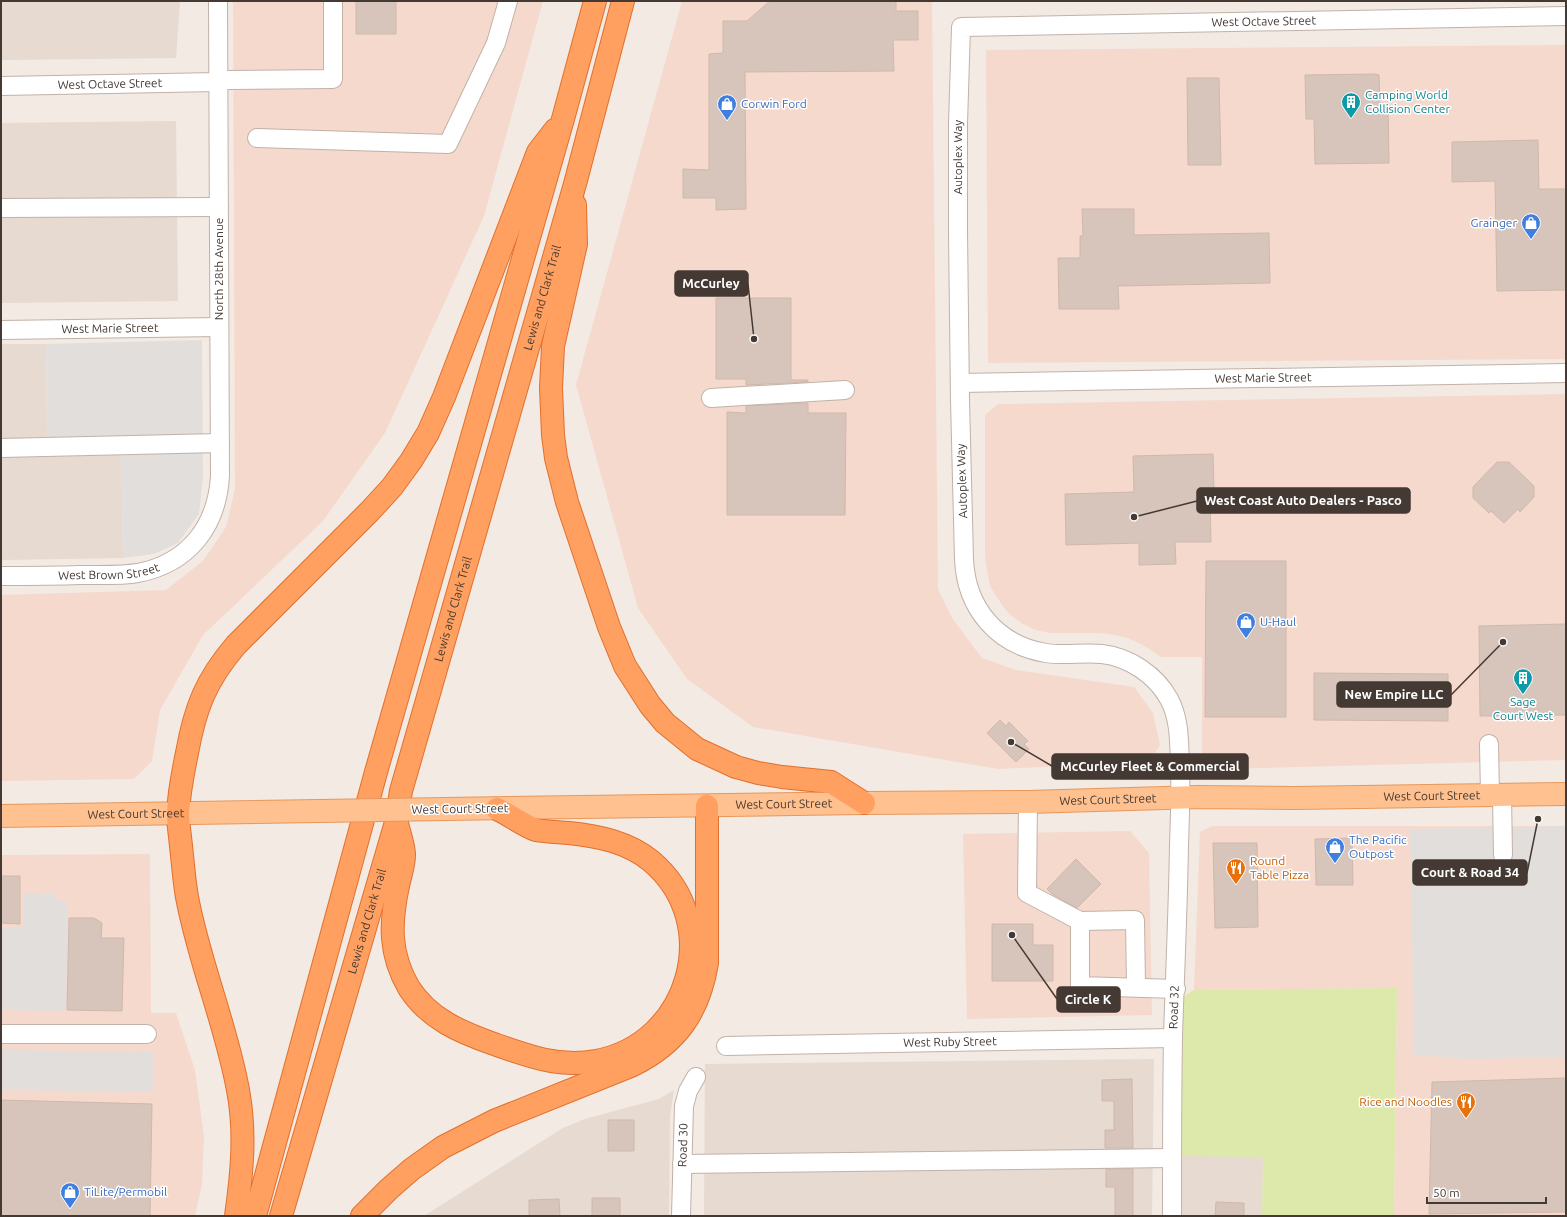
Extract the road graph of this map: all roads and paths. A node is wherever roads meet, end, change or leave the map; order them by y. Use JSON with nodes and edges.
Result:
{"nodes":[{"id":1,"x":218,"y":1,"type":"edge"},
{"id":2,"x":333,"y":1,"type":"edge"},
{"id":3,"x":508,"y":1,"type":"edge"},
{"id":4,"x":595,"y":1,"type":"edge"},
{"id":5,"x":623,"y":1,"type":"edge"},
{"id":6,"x":1566,"y":16,"type":"edge"},
{"id":7,"x":961,"y":27,"type":"joint"},
{"id":8,"x":218,"y":82,"type":"junction"},
{"id":9,"x":1,"y":86,"type":"edge"},
{"id":10,"x":563,"y":119,"type":"junction"},
{"id":11,"x":257,"y":138,"type":"dead end"},
{"id":12,"x":575,"y":184,"type":"junction"},
{"id":13,"x":219,"y":207,"type":"junction"},
{"id":14,"x":1,"y":208,"type":"edge"},
{"id":15,"x":219,"y":327,"type":"junction"},
{"id":16,"x":1,"y":330,"type":"edge"},
{"id":17,"x":1566,"y":373,"type":"edge"},
{"id":18,"x":960,"y":383,"type":"junction"},
{"id":19,"x":845,"y":390,"type":"dead end"},
{"id":20,"x":711,"y":398,"type":"dead end"},
{"id":21,"x":220,"y":443,"type":"junction"},
{"id":22,"x":1,"y":448,"type":"edge"},
{"id":23,"x":203,"y":533,"type":"joint"},
{"id":24,"x":1,"y":576,"type":"edge"},
{"id":25,"x":1489,"y":744,"type":"dead end"},
{"id":26,"x":1566,"y":794,"type":"edge"},
{"id":27,"x":1496,"y":795,"type":"junction"},
{"id":28,"x":1181,"y":798,"type":"junction"},
{"id":29,"x":1028,"y":802,"type":"junction"},
{"id":30,"x":864,"y":803,"type":"junction"},
{"id":31,"x":707,"y":806,"type":"junction"},
{"id":32,"x":498,"y":809,"type":"junction"},
{"id":33,"x":178,"y":813,"type":"junction"},
{"id":34,"x":1,"y":816,"type":"edge"},
{"id":35,"x":396,"y":822,"type":"junction"},
{"id":36,"x":1502,"y":855,"type":"dead end"},
{"id":37,"x":1080,"y":921,"type":"junction"},
{"id":38,"x":1136,"y":987,"type":"junction"},
{"id":39,"x":1176,"y":989,"type":"junction"},
{"id":40,"x":1,"y":1034,"type":"edge"},
{"id":41,"x":147,"y":1034,"type":"dead end"},
{"id":42,"x":1173,"y":1038,"type":"junction"},
{"id":43,"x":726,"y":1046,"type":"dead end"},
{"id":44,"x":696,"y":1077,"type":"dead end"},
{"id":45,"x":1172,"y":1158,"type":"junction"},
{"id":46,"x":682,"y":1164,"type":"junction"},
{"id":47,"x":236,"y":1216,"type":"edge"},
{"id":48,"x":255,"y":1216,"type":"edge"},
{"id":49,"x":281,"y":1216,"type":"edge"},
{"id":50,"x":362,"y":1216,"type":"edge"},
{"id":51,"x":681,"y":1216,"type":"edge"},
{"id":52,"x":1172,"y":1216,"type":"edge"}],
"edges":[{"from":1,"to":8,"type":"street","name":"North 28th Avenue"},
{"from":2,"to":8,"type":"street","name":"West Octave Street"},
{"from":3,"to":11,"type":"street"},
{"from":4,"to":10,"type":"highway"},
{"from":5,"to":12,"type":"highway","name":"Lewis and Clark Trail"},
{"from":6,"to":7,"type":"street","name":"West Octave Street"},
{"from":7,"to":18,"type":"street","name":"Autoplex Way"},
{"from":8,"to":9,"type":"street","name":"West Octave Street"},
{"from":8,"to":13,"type":"street","name":"North 28th Avenue"},
{"from":10,"to":33,"type":"highway"},
{"from":10,"to":48,"type":"highway"},
{"from":12,"to":30,"type":"highway"},
{"from":12,"to":35,"type":"highway","name":"Lewis and Clark Trail"},
{"from":13,"to":14,"type":"street"},
{"from":13,"to":15,"type":"street","name":"North 28th Avenue"},
{"from":15,"to":16,"type":"street","name":"West Marie Street"},
{"from":15,"to":21,"type":"street","name":"North 28th Avenue"},
{"from":17,"to":18,"type":"street","name":"West Marie Street"},
{"from":18,"to":28,"type":"street","name":"Autoplex Way"},
{"from":19,"to":20,"type":"street"},
{"from":21,"to":22,"type":"street"},
{"from":21,"to":23,"type":"street","name":"North 28th Avenue"},
{"from":23,"to":24,"type":"street","name":"West Brown Street"},
{"from":25,"to":27,"type":"street"},
{"from":26,"to":27,"type":"main road","name":"West Court Street"},
{"from":27,"to":28,"type":"main road","name":"West Court Street"},
{"from":27,"to":36,"type":"street"},
{"from":28,"to":29,"type":"main road","name":"West Court Street"},
{"from":28,"to":39,"type":"street","name":"Road 32"},
{"from":29,"to":30,"type":"main road","name":"West Court Street"},
{"from":29,"to":37,"type":"street"},
{"from":30,"to":31,"type":"main road","name":"West Court Street"},
{"from":31,"to":32,"type":"main road","name":"West Court Street"},
{"from":31,"to":50,"type":"highway"},
{"from":32,"to":33,"type":"main road","name":"West Court Street","bridge":true},
{"from":32,"to":35,"type":"highway"},
{"from":33,"to":34,"type":"main road","name":"West Court Street"},
{"from":33,"to":47,"type":"highway"},
{"from":35,"to":49,"type":"highway","name":"Lewis and Clark Trail"},
{"from":37,"to":38,"type":"street"},
{"from":37,"to":38,"type":"street"},
{"from":38,"to":39,"type":"street"},
{"from":39,"to":42,"type":"street","name":"Road 32"},
{"from":40,"to":41,"type":"street"},
{"from":42,"to":43,"type":"street","name":"West Ruby Street"},
{"from":42,"to":45,"type":"street","name":"Road 32"},
{"from":44,"to":46,"type":"street","name":"Road 30"},
{"from":45,"to":46,"type":"street"},
{"from":45,"to":52,"type":"street","name":"Road 32"},
{"from":46,"to":51,"type":"street","name":"Road 30"}]}
